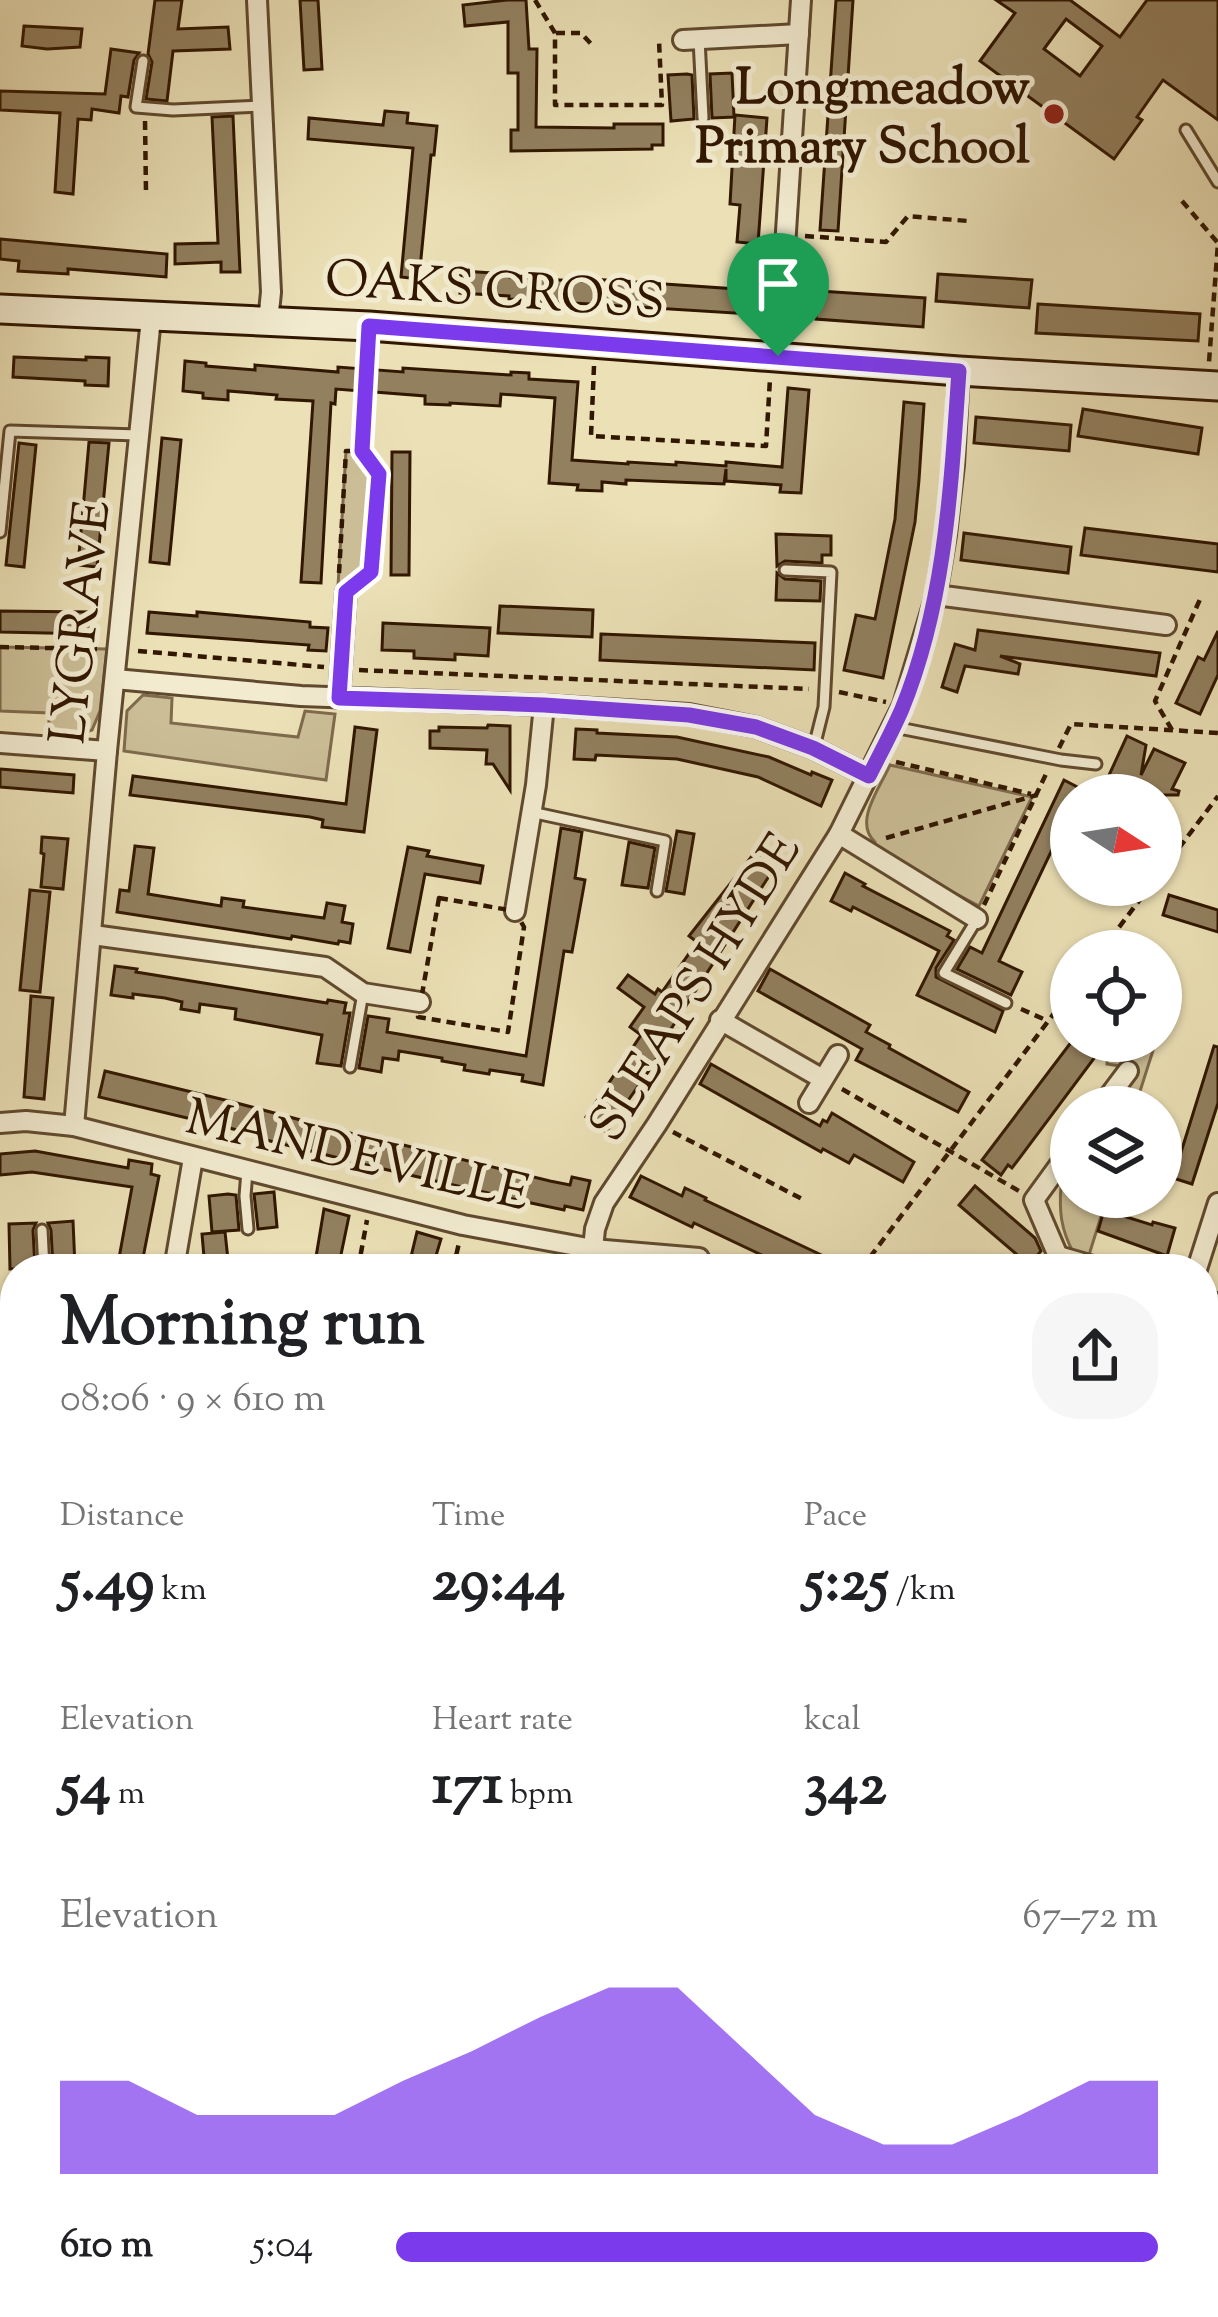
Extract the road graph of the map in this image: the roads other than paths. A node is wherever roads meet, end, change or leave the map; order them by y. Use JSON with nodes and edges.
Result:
{"nodes":[{"id":1,"x":257,"y":0,"type":"edge"},
{"id":2,"x":801,"y":0,"type":"edge"},
{"id":3,"x":799,"y":34,"type":"junction"},
{"id":4,"x":691,"y":40,"type":"joint"},
{"id":5,"x":143,"y":61,"type":"dead end"},
{"id":6,"x":262,"y":106,"type":"junction"},
{"id":7,"x":703,"y":118,"type":"dead end"},
{"id":8,"x":1186,"y":130,"type":"dead end"},
{"id":9,"x":1218,"y":182,"type":"edge"},
{"id":10,"x":0,"y":309,"type":"edge"},
{"id":11,"x":151,"y":318,"type":"junction"},
{"id":12,"x":268,"y":322,"type":"junction"},
{"id":13,"x":775,"y":355,"type":"junction"},
{"id":14,"x":959,"y":371,"type":"junction"},
{"id":15,"x":1213,"y":386,"type":"edge"},
{"id":16,"x":138,"y":435,"type":"junction"},
{"id":17,"x":0,"y":532,"type":"edge"},
{"id":18,"x":785,"y":570,"type":"dead end"},
{"id":19,"x":346,"y":592,"type":"road end"},
{"id":20,"x":936,"y":596,"type":"junction"},
{"id":21,"x":1166,"y":625,"type":"dead end"},
{"id":22,"x":115,"y":679,"type":"junction"},
{"id":23,"x":339,"y":698,"type":"junction"},
{"id":24,"x":544,"y":705,"type":"junction"},
{"id":25,"x":894,"y":727,"type":"junction"},
{"id":26,"x":0,"y":743,"type":"edge"},
{"id":27,"x":813,"y":748,"type":"junction"},
{"id":28,"x":107,"y":751,"type":"junction"},
{"id":29,"x":1096,"y":764,"type":"dead end"},
{"id":30,"x":873,"y":767,"type":"junction"},
{"id":31,"x":531,"y":812,"type":"junction"},
{"id":32,"x":839,"y":834,"type":"junction"},
{"id":33,"x":657,"y":891,"type":"dead end"},
{"id":34,"x":515,"y":911,"type":"road end"},
{"id":35,"x":977,"y":919,"type":"joint"},
{"id":36,"x":92,"y":935,"type":"junction"},
{"id":37,"x":363,"y":993,"type":"junction"},
{"id":38,"x":420,"y":1002,"type":"road end"},
{"id":39,"x":1006,"y":1003,"type":"road end"},
{"id":40,"x":720,"y":1020,"type":"junction"},
{"id":41,"x":838,"y":1055,"type":"dead end"},
{"id":42,"x":350,"y":1067,"type":"dead end"},
{"id":43,"x":1128,"y":1072,"type":"dead end"},
{"id":44,"x":821,"y":1078,"type":"junction"},
{"id":45,"x":1117,"y":1086,"type":"edge"},
{"id":46,"x":809,"y":1102,"type":"dead end"},
{"id":47,"x":0,"y":1123,"type":"edge"},
{"id":48,"x":74,"y":1126,"type":"junction"},
{"id":49,"x":193,"y":1158,"type":"junction"},
{"id":50,"x":247,"y":1172,"type":"junction"},
{"id":51,"x":1050,"y":1178,"type":"edge"},
{"id":52,"x":1218,"y":1203,"type":"edge"},
{"id":53,"x":248,"y":1229,"type":"dead end"},
{"id":54,"x":42,"y":1230,"type":"dead end"},
{"id":55,"x":593,"y":1249,"type":"junction"},
{"id":56,"x":43,"y":1254,"type":"edge"},
{"id":57,"x":177,"y":1254,"type":"edge"},
{"id":58,"x":652,"y":1254,"type":"edge"},
{"id":59,"x":1052,"y":1254,"type":"edge"},
{"id":60,"x":1202,"y":1254,"type":"edge"}],
"edges":[{"from":1,"to":6,"type":"street","name":"OAKS CROSS"},
{"from":2,"to":3,"type":"street"},
{"from":3,"to":4,"type":"street"},
{"from":3,"to":13,"type":"street"},
{"from":4,"to":7,"type":"lane"},
{"from":5,"to":6,"type":"lane"},
{"from":6,"to":12,"type":"street","name":"OAKS CROSS"},
{"from":8,"to":9,"type":"lane"},
{"from":10,"to":11,"type":"street","name":"OAKS CROSS"},
{"from":11,"to":12,"type":"street","name":"OAKS CROSS"},
{"from":11,"to":16,"type":"street","name":"LYGRAVE"},
{"from":12,"to":13,"type":"street","name":"OAKS CROSS"},
{"from":13,"to":14,"type":"street","name":"OAKS CROSS"},
{"from":14,"to":15,"type":"street","name":"OAKS CROSS"},
{"from":14,"to":20,"type":"street","name":"SLEAPS HYDE"},
{"from":16,"to":17,"type":"lane"},
{"from":16,"to":22,"type":"street","name":"LYGRAVE"},
{"from":18,"to":27,"type":"lane"},
{"from":19,"to":23,"type":"street"},
{"from":20,"to":21,"type":"street"},
{"from":20,"to":25,"type":"street","name":"SLEAPS HYDE"},
{"from":22,"to":23,"type":"street"},
{"from":22,"to":28,"type":"street","name":"LYGRAVE"},
{"from":23,"to":24,"type":"street"},
{"from":24,"to":27,"type":"street"},
{"from":24,"to":31,"type":"street"},
{"from":25,"to":29,"type":"lane"},
{"from":25,"to":30,"type":"street","name":"SLEAPS HYDE"},
{"from":26,"to":28,"type":"street"},
{"from":27,"to":30,"type":"street"},
{"from":28,"to":36,"type":"street","name":"LYGRAVE"},
{"from":30,"to":32,"type":"street","name":"SLEAPS HYDE"},
{"from":31,"to":33,"type":"lane"},
{"from":31,"to":34,"type":"street"},
{"from":32,"to":35,"type":"street","name":"SLEAPS HYDE"},
{"from":32,"to":40,"type":"street","name":"SLEAPS HYDE"},
{"from":35,"to":39,"type":"lane"},
{"from":36,"to":37,"type":"street"},
{"from":36,"to":48,"type":"street","name":"LYGRAVE"},
{"from":37,"to":38,"type":"street"},
{"from":37,"to":42,"type":"lane"},
{"from":40,"to":44,"type":"street"},
{"from":40,"to":55,"type":"street","name":"SLEAPS HYDE"},
{"from":41,"to":44,"type":"street"},
{"from":43,"to":45,"type":"street"},
{"from":44,"to":46,"type":"street"},
{"from":47,"to":48,"type":"street","name":"MANDEVILLE"},
{"from":48,"to":49,"type":"street","name":"MANDEVILLE"},
{"from":49,"to":50,"type":"street","name":"MANDEVILLE"},
{"from":49,"to":57,"type":"street"},
{"from":50,"to":53,"type":"lane"},
{"from":50,"to":55,"type":"street","name":"MANDEVILLE"},
{"from":51,"to":59,"type":"street"},
{"from":52,"to":60,"type":"street"},
{"from":54,"to":56,"type":"lane"},
{"from":55,"to":58,"type":"street","name":"MANDEVILLE"}]}
